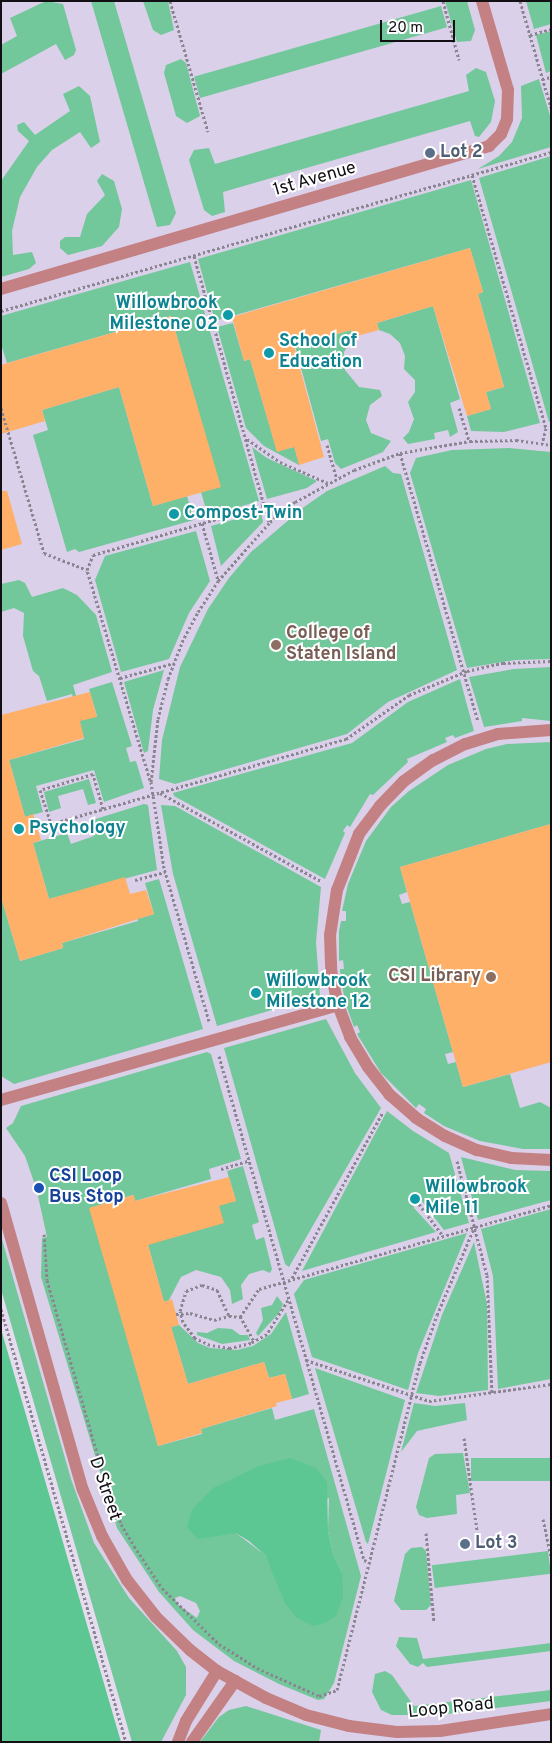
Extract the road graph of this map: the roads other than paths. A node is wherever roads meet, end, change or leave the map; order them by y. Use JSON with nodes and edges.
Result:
{"nodes":[{"id":1,"x":482,"y":1,"type":"edge"},
{"id":2,"x":1,"y":289,"type":"edge"},
{"id":3,"x":551,"y":730,"type":"edge"},
{"id":4,"x":338,"y":1004,"type":"junction"},
{"id":5,"x":1,"y":1100,"type":"edge"},
{"id":6,"x":551,"y":1160,"type":"edge"},
{"id":7,"x":1,"y":1203,"type":"edge"},
{"id":8,"x":217,"y":1671,"type":"junction"},
{"id":9,"x":235,"y":1681,"type":"junction"},
{"id":10,"x":551,"y":1714,"type":"edge"},
{"id":11,"x":178,"y":1742,"type":"edge"},
{"id":12,"x":192,"y":1742,"type":"edge"}],
"edges":[{"from":1,"to":2,"type":"street","name":"1st Avenue"},
{"from":3,"to":4,"type":"street"},
{"from":4,"to":5,"type":"street"},
{"from":4,"to":6,"type":"street"},
{"from":7,"to":8,"type":"street","name":"D Street"},
{"from":8,"to":9,"type":"street","name":"Loop Road"},
{"from":8,"to":11,"type":"street"},
{"from":9,"to":10,"type":"street","name":"Loop Road"},
{"from":9,"to":12,"type":"street"}]}
